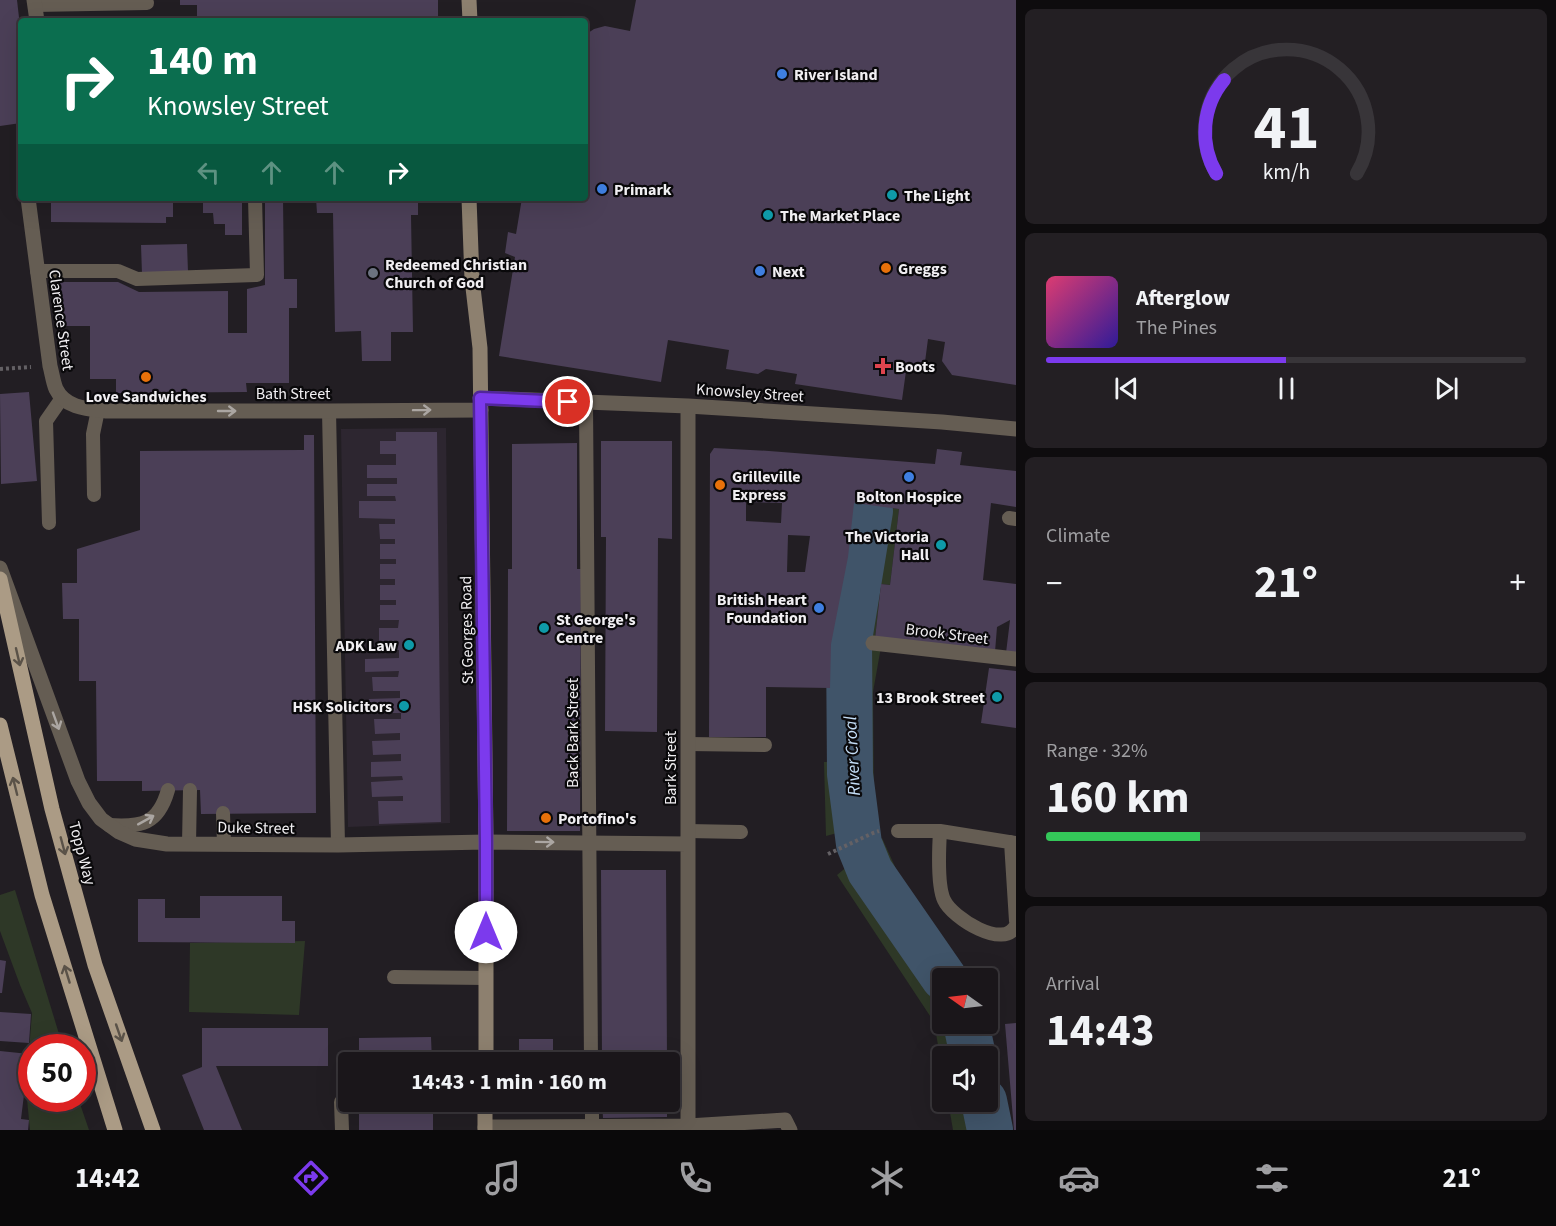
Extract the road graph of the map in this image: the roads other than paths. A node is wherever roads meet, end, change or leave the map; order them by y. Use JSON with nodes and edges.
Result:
{"nodes":[{"id":1,"x":469,"y":0,"type":"edge"},
{"id":2,"x":35,"y":3,"type":"edge"},
{"id":3,"x":147,"y":3,"type":"dead end"},
{"id":4,"x":37,"y":18,"type":"edge"},
{"id":5,"x":470,"y":18,"type":"edge"},
{"id":6,"x":28,"y":201,"type":"edge"},
{"id":7,"x":255,"y":201,"type":"edge"},
{"id":8,"x":469,"y":201,"type":"edge"},
{"id":9,"x":37,"y":271,"type":"junction"},
{"id":10,"x":62,"y":398,"type":"junction"},
{"id":11,"x":586,"y":403,"type":"junction"},
{"id":12,"x":481,"y":404,"type":"junction"},
{"id":13,"x":688,"y":406,"type":"junction"},
{"id":14,"x":102,"y":410,"type":"junction"},
{"id":15,"x":329,"y":411,"type":"junction"},
{"id":16,"x":1016,"y":429,"type":"edge"},
{"id":17,"x":94,"y":495,"type":"dead end"},
{"id":18,"x":49,"y":523,"type":"dead end"},
{"id":19,"x":0,"y":568,"type":"edge"},
{"id":20,"x":0,"y":579,"type":"edge"},
{"id":21,"x":873,"y":643,"type":"dead end"},
{"id":22,"x":1016,"y":659,"type":"edge"},
{"id":23,"x":0,"y":725,"type":"edge"},
{"id":24,"x":688,"y":744,"type":"junction"},
{"id":25,"x":765,"y":745,"type":"dead end"},
{"id":26,"x":168,"y":790,"type":"dead end"},
{"id":27,"x":190,"y":790,"type":"dead end"},
{"id":28,"x":223,"y":813,"type":"dead end"},
{"id":29,"x":109,"y":825,"type":"junction"},
{"id":30,"x":898,"y":831,"type":"dead end"},
{"id":31,"x":940,"y":831,"type":"junction"},
{"id":32,"x":741,"y":832,"type":"dead end"},
{"id":33,"x":688,"y":838,"type":"junction"},
{"id":34,"x":486,"y":842,"type":"junction"},
{"id":35,"x":1014,"y":842,"type":"edge"},
{"id":36,"x":590,"y":843,"type":"junction"},
{"id":37,"x":189,"y":844,"type":"junction"},
{"id":38,"x":224,"y":844,"type":"junction"},
{"id":39,"x":338,"y":845,"type":"junction"},
{"id":40,"x":1016,"y":923,"type":"edge"},
{"id":41,"x":394,"y":977,"type":"dead end"},
{"id":42,"x":486,"y":978,"type":"junction"},
{"id":43,"x":486,"y":1052,"type":"edge"},
{"id":44,"x":591,"y":1052,"type":"edge"},
{"id":45,"x":341,"y":1112,"type":"edge"},
{"id":46,"x":485,"y":1112,"type":"edge"},
{"id":47,"x":592,"y":1112,"type":"edge"},
{"id":48,"x":787,"y":1125,"type":"edge"},
{"id":49,"x":592,"y":1126,"type":"junction"},
{"id":50,"x":485,"y":1128,"type":"edge"},
{"id":51,"x":688,"y":1128,"type":"edge"},
{"id":52,"x":115,"y":1130,"type":"edge"},
{"id":53,"x":153,"y":1130,"type":"edge"},
{"id":54,"x":342,"y":1130,"type":"edge"}],
"edges":[{"from":1,"to":5,"type":"main road"},
{"from":2,"to":3,"type":"lane"},
{"from":2,"to":4,"type":"street"},
{"from":6,"to":9,"type":"street","name":"Clarence Street"},
{"from":7,"to":9,"type":"lane"},
{"from":8,"to":12,"type":"main road","name":"St Georges Road"},
{"from":9,"to":10,"type":"street","name":"Clarence Street"},
{"from":10,"to":14,"type":"street"},
{"from":10,"to":18,"type":"lane"},
{"from":11,"to":12,"type":"street","name":"Knowsley Street"},
{"from":11,"to":13,"type":"street","name":"Knowsley Street"},
{"from":11,"to":36,"type":"lane","name":"Back Bark Street"},
{"from":15,"to":12,"type":"street","name":"Bath Street","one_way":true},
{"from":12,"to":34,"type":"main road","name":"St Georges Road"},
{"from":13,"to":16,"type":"street","name":"Knowsley Street"},
{"from":13,"to":24,"type":"street","name":"Bark Street"},
{"from":14,"to":15,"type":"street","name":"Bath Street","one_way":true},
{"from":14,"to":17,"type":"lane"},
{"from":15,"to":39,"type":"lane"},
{"from":19,"to":29,"type":"street","name":"Duke Street","one_way":true},
{"from":20,"to":53,"type":"main road","name":"Topp Way","one_way":true},
{"from":21,"to":22,"type":"street","name":"Brook Street"},
{"from":52,"to":23,"type":"main road","one_way":true},
{"from":24,"to":25,"type":"lane"},
{"from":24,"to":33,"type":"street","name":"Bark Street"},
{"from":29,"to":26,"type":"lane","one_way":true},
{"from":27,"to":37,"type":"lane"},
{"from":28,"to":38,"type":"lane"},
{"from":29,"to":37,"type":"street","name":"Duke Street"},
{"from":30,"to":31,"type":"lane"},
{"from":31,"to":35,"type":"lane"},
{"from":31,"to":40,"type":"lane"},
{"from":32,"to":33,"type":"lane"},
{"from":33,"to":36,"type":"street","name":"Duke Street"},
{"from":33,"to":51,"type":"street","name":"Bark Street"},
{"from":34,"to":36,"type":"street","name":"Duke Street","one_way":true},
{"from":34,"to":39,"type":"street","name":"Duke Street"},
{"from":34,"to":42,"type":"main road","name":"St Georges Road"},
{"from":35,"to":40,"type":"lane"},
{"from":36,"to":44,"type":"lane","name":"Back Bark Street"},
{"from":37,"to":38,"type":"street","name":"Duke Street"},
{"from":38,"to":39,"type":"street","name":"Duke Street"},
{"from":41,"to":42,"type":"lane"},
{"from":42,"to":43,"type":"main road","name":"St Georges Road"},
{"from":45,"to":54,"type":"lane"},
{"from":46,"to":50,"type":"main road"},
{"from":47,"to":49,"type":"lane"},
{"from":48,"to":51,"type":"street"},
{"from":49,"to":50,"type":"street"},
{"from":49,"to":51,"type":"street"}]}
